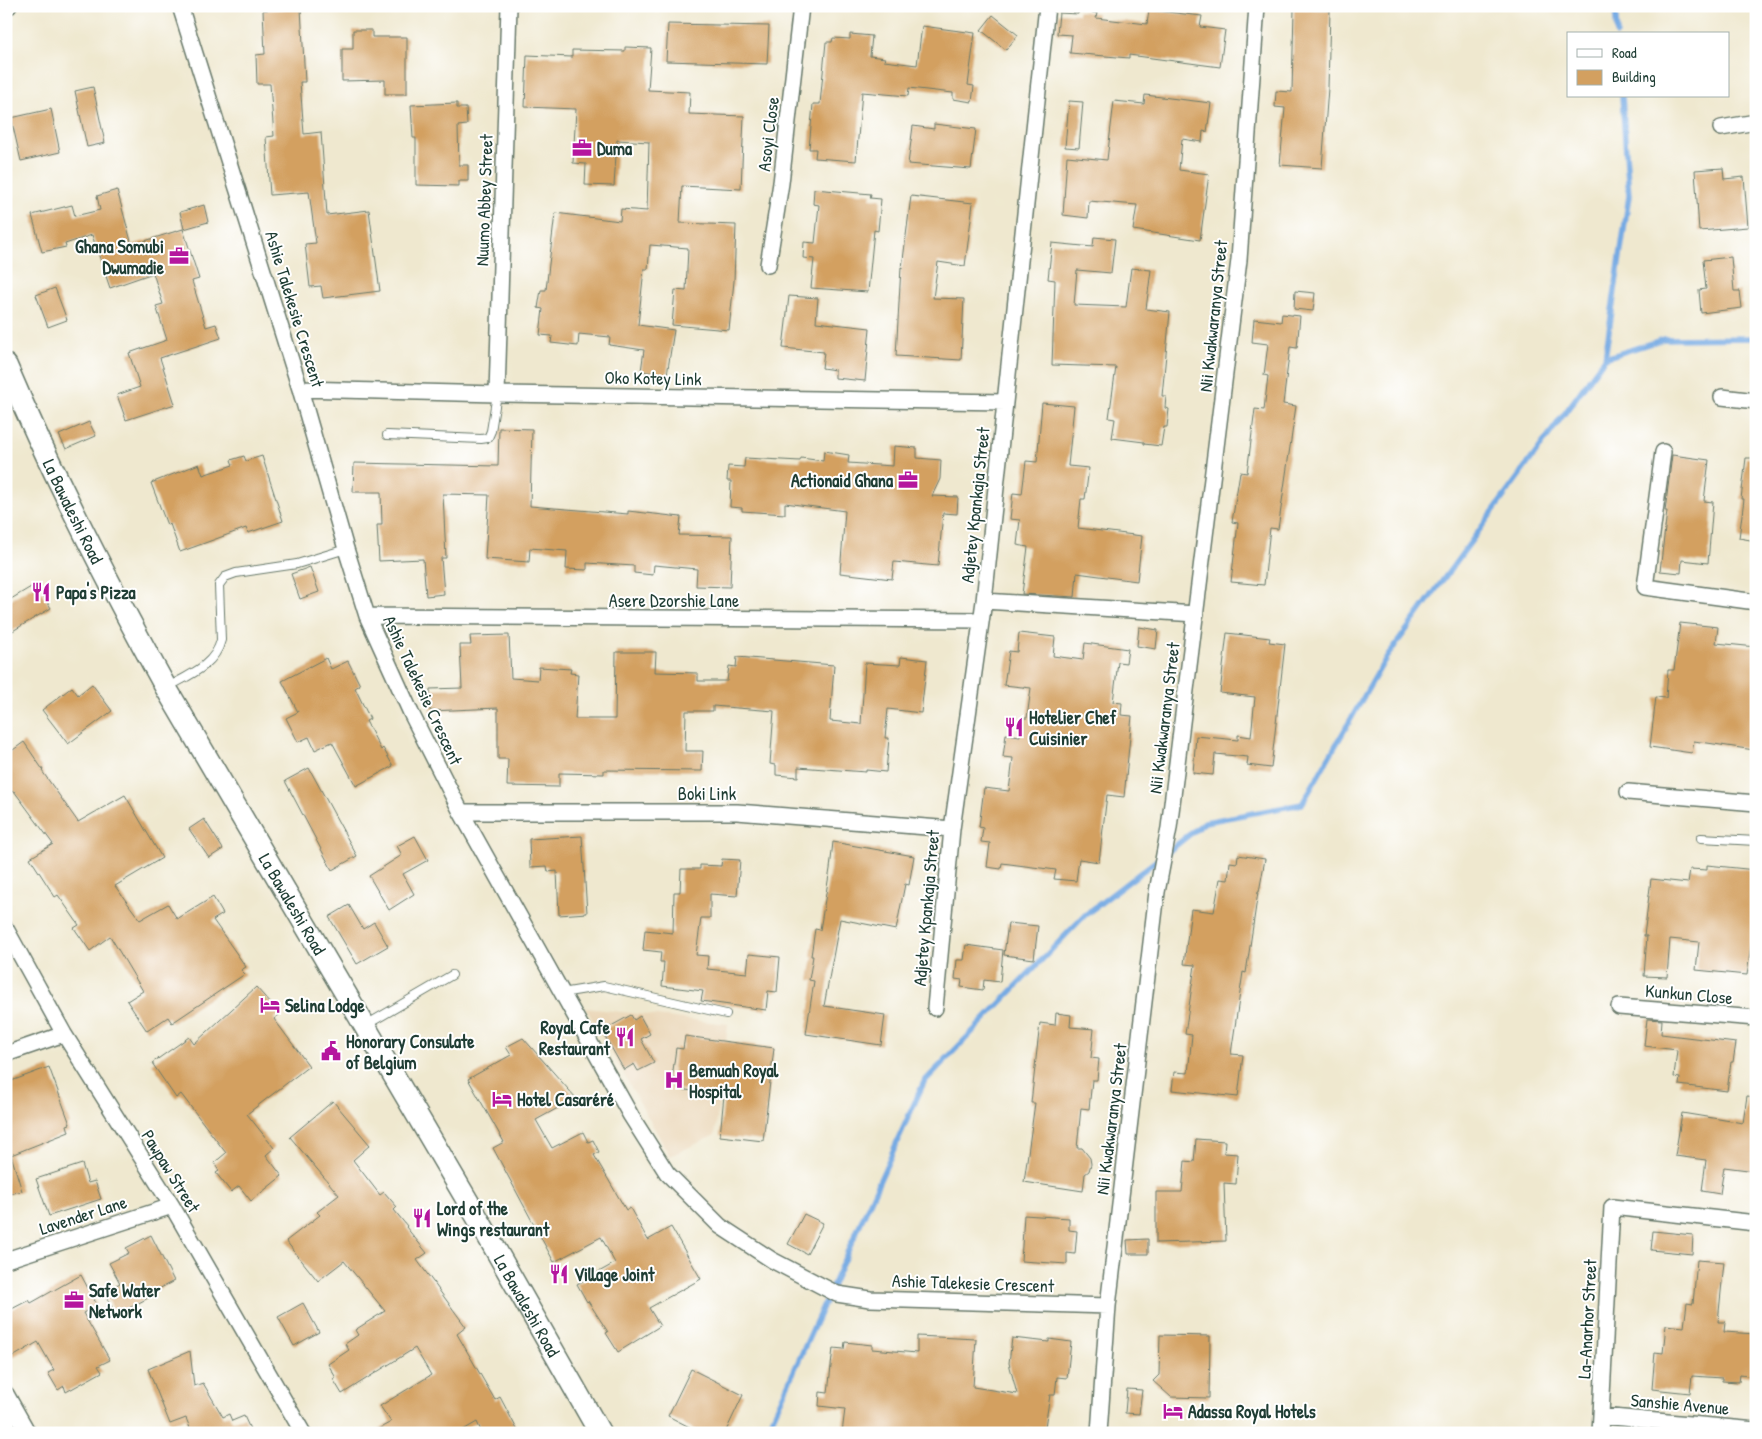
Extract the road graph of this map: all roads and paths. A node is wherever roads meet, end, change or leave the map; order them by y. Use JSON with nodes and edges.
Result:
{"nodes":[{"id":1,"x":180,"y":6,"type":"edge"},
{"id":2,"x":509,"y":6,"type":"edge"},
{"id":3,"x":801,"y":6,"type":"edge"},
{"id":4,"x":1047,"y":6,"type":"edge"},
{"id":5,"x":1257,"y":6,"type":"edge"},
{"id":6,"x":1756,"y":122,"type":"edge"},
{"id":7,"x":1721,"y":128,"type":"dead end"},
{"id":8,"x":768,"y":265,"type":"dead end"},
{"id":9,"x":6,"y":365,"type":"edge"},
{"id":10,"x":300,"y":388,"type":"junction"},
{"id":11,"x":497,"y":394,"type":"junction"},
{"id":12,"x":1722,"y":397,"type":"dead end"},
{"id":13,"x":1756,"y":401,"type":"edge"},
{"id":14,"x":1005,"y":402,"type":"junction"},
{"id":15,"x":387,"y":435,"type":"dead end"},
{"id":16,"x":1664,"y":452,"type":"dead end"},
{"id":17,"x":346,"y":549,"type":"junction"},
{"id":18,"x":984,"y":601,"type":"junction"},
{"id":19,"x":1756,"y":602,"type":"edge"},
{"id":20,"x":1196,"y":614,"type":"junction"},
{"id":21,"x":367,"y":616,"type":"junction"},
{"id":22,"x":981,"y":620,"type":"junction"},
{"id":23,"x":166,"y":688,"type":"junction"},
{"id":24,"x":1628,"y":792,"type":"dead end"},
{"id":25,"x":1756,"y":802,"type":"edge"},
{"id":26,"x":461,"y":812,"type":"junction"},
{"id":27,"x":952,"y":829,"type":"junction"},
{"id":28,"x":1701,"y":838,"type":"dead end"},
{"id":29,"x":1756,"y":842,"type":"edge"},
{"id":30,"x":6,"y":929,"type":"edge"},
{"id":31,"x":452,"y":975,"type":"dead end"},
{"id":32,"x":562,"y":992,"type":"junction"},
{"id":33,"x":1619,"y":1007,"type":"dead end"},
{"id":34,"x":935,"y":1008,"type":"dead end"},
{"id":35,"x":726,"y":1014,"type":"dead end"},
{"id":36,"x":1756,"y":1018,"type":"edge"},
{"id":37,"x":365,"y":1026,"type":"junction"},
{"id":38,"x":64,"y":1034,"type":"junction"},
{"id":39,"x":6,"y":1054,"type":"edge"},
{"id":40,"x":172,"y":1206,"type":"junction"},
{"id":41,"x":1756,"y":1223,"type":"edge"},
{"id":42,"x":6,"y":1260,"type":"edge"},
{"id":43,"x":1108,"y":1306,"type":"junction"},
{"id":44,"x":6,"y":1394,"type":"edge"},
{"id":45,"x":1601,"y":1416,"type":"junction"},
{"id":46,"x":1756,"y":1430,"type":"edge"},
{"id":47,"x":28,"y":1433,"type":"edge"},
{"id":48,"x":303,"y":1433,"type":"edge"},
{"id":49,"x":600,"y":1433,"type":"edge"},
{"id":50,"x":1099,"y":1433,"type":"edge"},
{"id":51,"x":1600,"y":1433,"type":"edge"}],
"edges":[{"from":1,"to":10,"type":"street","name":"Ashie Talekesie Crescent"},
{"from":2,"to":11,"type":"street","name":"Nuumo Abbey Street"},
{"from":3,"to":8,"type":"street","name":"Asoyi Close"},
{"from":4,"to":14,"type":"street","name":"Adjetey Kpankaja Street"},
{"from":5,"to":20,"type":"street","name":"Nii Kwakwaranya Street"},
{"from":6,"to":7,"type":"street"},
{"from":9,"to":23,"type":"main road","name":"La Bawaleshi Road"},
{"from":10,"to":11,"type":"street","name":"Oko Kotey Link"},
{"from":10,"to":17,"type":"street","name":"Ashie Talekesie Crescent"},
{"from":11,"to":14,"type":"street","name":"Oko Kotey Link"},
{"from":11,"to":15,"type":"lane"},
{"from":12,"to":13,"type":"street"},
{"from":14,"to":18,"type":"street","name":"Adjetey Kpankaja Street"},
{"from":16,"to":19,"type":"street"},
{"from":17,"to":21,"type":"street","name":"Ashie Talekesie Crescent"},
{"from":17,"to":23,"type":"lane"},
{"from":18,"to":20,"type":"street"},
{"from":18,"to":22,"type":"street","name":"Adjetey Kpankaja Street"},
{"from":20,"to":43,"type":"street","name":"Nii Kwakwaranya Street"},
{"from":21,"to":22,"type":"street","name":"Asere Dzorshie Lane"},
{"from":21,"to":26,"type":"street","name":"Ashie Talekesie Crescent"},
{"from":22,"to":27,"type":"street","name":"Adjetey Kpankaja Street"},
{"from":23,"to":37,"type":"main road","name":"La Bawaleshi Road"},
{"from":24,"to":25,"type":"street"},
{"from":26,"to":27,"type":"street","name":"Boki Link"},
{"from":26,"to":32,"type":"street","name":"Ashie Talekesie Crescent"},
{"from":27,"to":34,"type":"street","name":"Adjetey Kpankaja Street"},
{"from":28,"to":29,"type":"lane"},
{"from":30,"to":38,"type":"street","name":"Pawpaw Street"},
{"from":31,"to":37,"type":"lane"},
{"from":32,"to":35,"type":"lane"},
{"from":32,"to":43,"type":"street","name":"Ashie Talekesie Crescent"},
{"from":33,"to":36,"type":"street","name":"Kunkun Close"},
{"from":37,"to":49,"type":"main road","name":"La Bawaleshi Road"},
{"from":38,"to":39,"type":"street"},
{"from":38,"to":40,"type":"street","name":"Pawpaw Street"},
{"from":40,"to":42,"type":"street","name":"Lavender Lane"},
{"from":40,"to":48,"type":"street","name":"Pawpaw Street"},
{"from":41,"to":45,"type":"street","name":"La-Anarhor Street"},
{"from":43,"to":50,"type":"street","name":"Nii Kwakwaranya Street"},
{"from":44,"to":47,"type":"street"},
{"from":45,"to":46,"type":"street","name":"Sanshie Avenue"},
{"from":45,"to":51,"type":"street","name":"La-Anarhor Street"}]}
